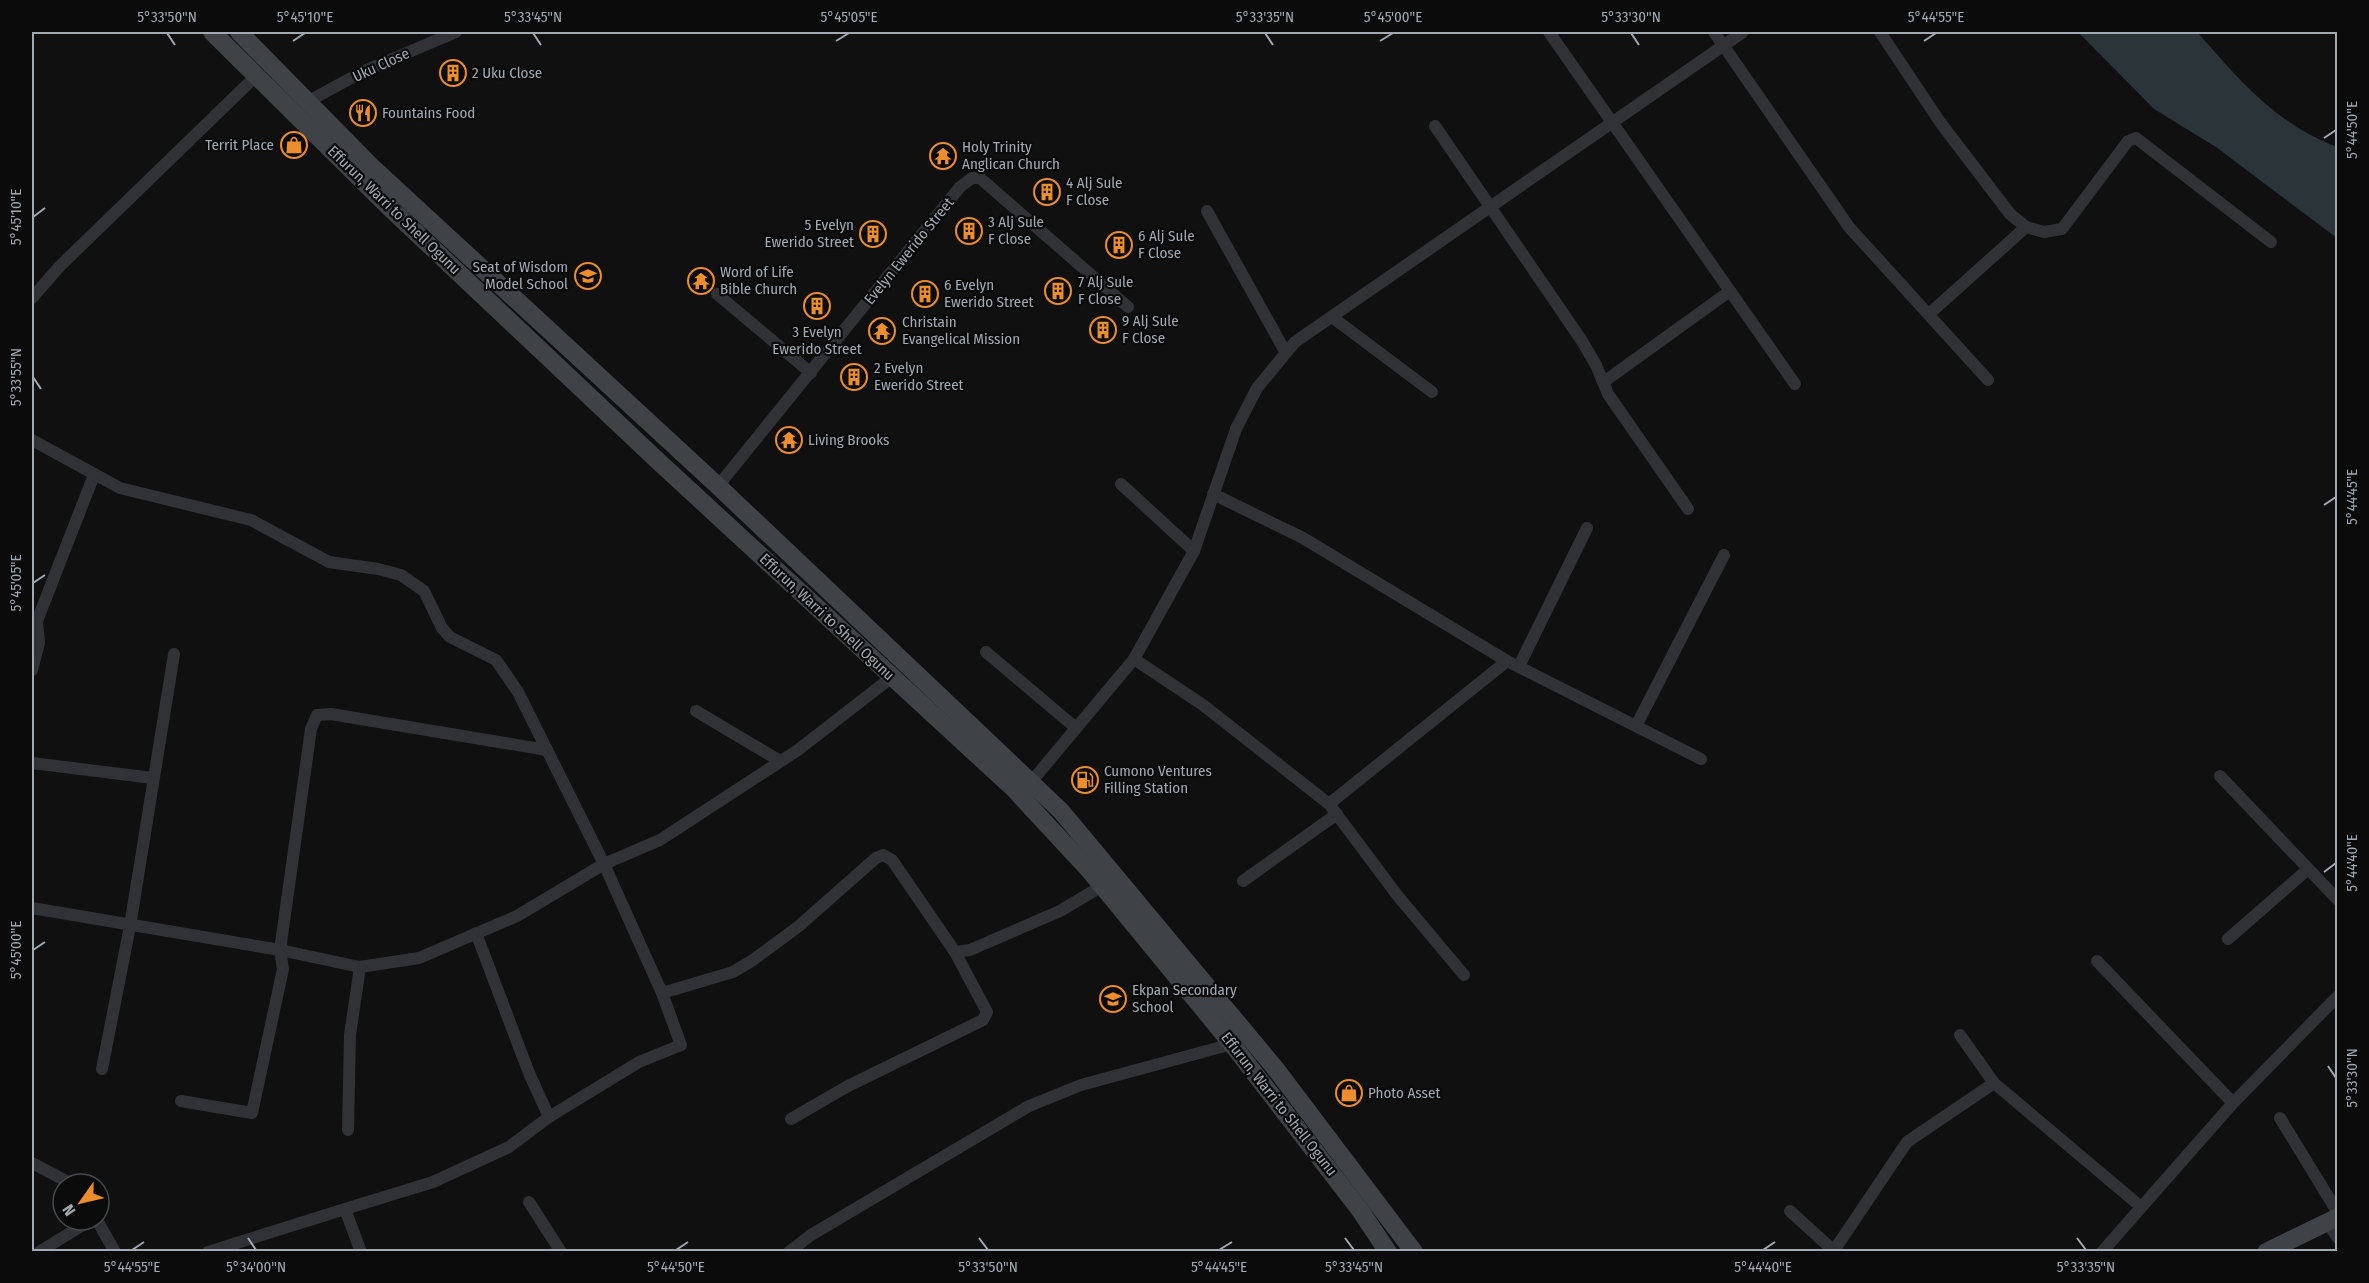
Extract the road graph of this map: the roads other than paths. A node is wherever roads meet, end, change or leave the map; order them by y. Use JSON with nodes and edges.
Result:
{"nodes":[{"id":1,"x":212,"y":32,"type":"edge"},
{"id":2,"x":239,"y":32,"type":"edge"},
{"id":3,"x":456,"y":32,"type":"edge"},
{"id":4,"x":1549,"y":32,"type":"edge"},
{"id":5,"x":1714,"y":32,"type":"edge"},
{"id":6,"x":1743,"y":32,"type":"edge"},
{"id":7,"x":1880,"y":32,"type":"edge"},
{"id":8,"x":1724,"y":45,"type":"junction"},
{"id":9,"x":257,"y":75,"type":"junction"},
{"id":10,"x":307,"y":102,"type":"junction"},
{"id":11,"x":1613,"y":122,"type":"junction"},
{"id":12,"x":1435,"y":126,"type":"dead end"},
{"id":13,"x":1489,"y":206,"type":"junction"},
{"id":14,"x":1207,"y":211,"type":"dead end"},
{"id":15,"x":2026,"y":226,"type":"junction"},
{"id":16,"x":2271,"y":243,"type":"dead end"},
{"id":17,"x":1730,"y":291,"type":"junction"},
{"id":18,"x":717,"y":294,"type":"dead end"},
{"id":19,"x":32,"y":298,"type":"edge"},
{"id":20,"x":1128,"y":307,"type":"dead end"},
{"id":21,"x":1929,"y":314,"type":"junction"},
{"id":22,"x":1332,"y":316,"type":"junction"},
{"id":23,"x":1286,"y":352,"type":"junction"},
{"id":24,"x":811,"y":373,"type":"junction"},
{"id":25,"x":1988,"y":380,"type":"dead end"},
{"id":26,"x":1605,"y":381,"type":"junction"},
{"id":27,"x":1795,"y":384,"type":"dead end"},
{"id":28,"x":1432,"y":393,"type":"dead end"},
{"id":29,"x":32,"y":440,"type":"edge"},
{"id":30,"x":673,"y":444,"type":"junction"},
{"id":31,"x":658,"y":461,"type":"junction"},
{"id":32,"x":94,"y":475,"type":"junction"},
{"id":33,"x":1121,"y":484,"type":"dead end"},
{"id":34,"x":718,"y":486,"type":"junction"},
{"id":35,"x":1214,"y":494,"type":"junction"},
{"id":36,"x":1688,"y":509,"type":"dead end"},
{"id":37,"x":1587,"y":528,"type":"dead end"},
{"id":38,"x":1194,"y":551,"type":"junction"},
{"id":39,"x":1724,"y":555,"type":"dead end"},
{"id":40,"x":986,"y":652,"type":"dead end"},
{"id":41,"x":174,"y":654,"type":"dead end"},
{"id":42,"x":1134,"y":659,"type":"junction"},
{"id":43,"x":1507,"y":661,"type":"junction"},
{"id":44,"x":1519,"y":666,"type":"junction"},
{"id":45,"x":32,"y":670,"type":"edge"},
{"id":46,"x":892,"y":677,"type":"junction"},
{"id":47,"x":696,"y":711,"type":"dead end"},
{"id":48,"x":1636,"y":726,"type":"junction"},
{"id":49,"x":1076,"y":728,"type":"junction"},
{"id":50,"x":547,"y":750,"type":"junction"},
{"id":51,"x":1701,"y":759,"type":"dead end"},
{"id":52,"x":780,"y":761,"type":"junction"},
{"id":53,"x":32,"y":763,"type":"edge"},
{"id":54,"x":2220,"y":776,"type":"dead end"},
{"id":55,"x":153,"y":778,"type":"junction"},
{"id":56,"x":1032,"y":781,"type":"junction"},
{"id":57,"x":1333,"y":809,"type":"junction"},
{"id":58,"x":604,"y":864,"type":"junction"},
{"id":59,"x":2307,"y":870,"type":"junction"},
{"id":60,"x":1243,"y":881,"type":"dead end"},
{"id":61,"x":1102,"y":886,"type":"junction"},
{"id":62,"x":2337,"y":900,"type":"edge"},
{"id":63,"x":32,"y":908,"type":"edge"},
{"id":64,"x":130,"y":926,"type":"junction"},
{"id":65,"x":476,"y":933,"type":"junction"},
{"id":66,"x":2229,"y":939,"type":"dead end"},
{"id":67,"x":279,"y":950,"type":"junction"},
{"id":68,"x":956,"y":952,"type":"junction"},
{"id":69,"x":2097,"y":962,"type":"dead end"},
{"id":70,"x":360,"y":967,"type":"junction"},
{"id":71,"x":1464,"y":975,"type":"dead end"},
{"id":72,"x":662,"y":993,"type":"junction"},
{"id":73,"x":2337,"y":996,"type":"edge"},
{"id":74,"x":1960,"y":1035,"type":"dead end"},
{"id":75,"x":1232,"y":1044,"type":"junction"},
{"id":76,"x":102,"y":1068,"type":"dead end"},
{"id":77,"x":1995,"y":1083,"type":"junction"},
{"id":78,"x":181,"y":1101,"type":"dead end"},
{"id":79,"x":2233,"y":1103,"type":"junction"},
{"id":80,"x":549,"y":1117,"type":"junction"},
{"id":81,"x":2280,"y":1118,"type":"dead end"},
{"id":82,"x":791,"y":1119,"type":"dead end"},
{"id":83,"x":348,"y":1130,"type":"dead end"},
{"id":84,"x":32,"y":1163,"type":"edge"},
{"id":85,"x":51,"y":1173,"type":"edge"},
{"id":86,"x":529,"y":1202,"type":"dead end"},
{"id":87,"x":2140,"y":1206,"type":"junction"},
{"id":88,"x":345,"y":1209,"type":"junction"},
{"id":89,"x":1791,"y":1210,"type":"dead end"},
{"id":90,"x":2335,"y":1223,"type":"edge"},
{"id":91,"x":71,"y":1232,"type":"edge"},
{"id":92,"x":104,"y":1232,"type":"edge"},
{"id":93,"x":1835,"y":1250,"type":"edge"},
{"id":94,"x":39,"y":1251,"type":"edge"},
{"id":95,"x":116,"y":1251,"type":"edge"},
{"id":96,"x":208,"y":1251,"type":"edge"},
{"id":97,"x":361,"y":1251,"type":"edge"},
{"id":98,"x":561,"y":1251,"type":"edge"},
{"id":99,"x":789,"y":1251,"type":"edge"},
{"id":100,"x":1388,"y":1251,"type":"edge"},
{"id":101,"x":1414,"y":1251,"type":"edge"},
{"id":102,"x":2102,"y":1251,"type":"edge"},
{"id":103,"x":2266,"y":1251,"type":"edge"}],
"edges":[{"from":1,"to":9,"type":"main road","name":"Effurun, Warri to Shell Ogunu"},
{"from":2,"to":10,"type":"main road","name":"Effurun, Warri to Shell Ogunu"},
{"from":3,"to":10,"type":"street","name":"Uku Close"},
{"from":4,"to":11,"type":"street"},
{"from":5,"to":8,"type":"street"},
{"from":6,"to":8,"type":"street"},
{"from":7,"to":15,"type":"street"},
{"from":8,"to":11,"type":"street"},
{"from":8,"to":21,"type":"street"},
{"from":9,"to":19,"type":"street"},
{"from":9,"to":31,"type":"main road","name":"Effurun, Warri to Shell Ogunu"},
{"from":10,"to":30,"type":"main road","name":"Effurun, Warri to Shell Ogunu"},
{"from":11,"to":13,"type":"street"},
{"from":11,"to":17,"type":"street"},
{"from":12,"to":13,"type":"street"},
{"from":13,"to":22,"type":"street"},
{"from":13,"to":26,"type":"street"},
{"from":14,"to":23,"type":"street"},
{"from":15,"to":16,"type":"street"},
{"from":15,"to":21,"type":"street"},
{"from":17,"to":26,"type":"street"},
{"from":17,"to":27,"type":"street"},
{"from":18,"to":24,"type":"street"},
{"from":20,"to":24,"type":"street","name":"Evelyn Ewerido Street"},
{"from":21,"to":25,"type":"street"},
{"from":22,"to":23,"type":"street"},
{"from":22,"to":28,"type":"street"},
{"from":23,"to":35,"type":"street"},
{"from":24,"to":34,"type":"street","name":"Evelyn Ewerido Street"},
{"from":26,"to":36,"type":"street"},
{"from":29,"to":32,"type":"street"},
{"from":30,"to":31,"type":"main road"},
{"from":30,"to":34,"type":"main road","name":"Effurun, Warri to Shell Ogunu"},
{"from":31,"to":46,"type":"main road","name":"Effurun, Warri to Shell Ogunu"},
{"from":32,"to":45,"type":"street"},
{"from":32,"to":50,"type":"street"},
{"from":33,"to":38,"type":"street"},
{"from":34,"to":56,"type":"main road","name":"Effurun, Warri to Shell Ogunu"},
{"from":35,"to":38,"type":"street"},
{"from":35,"to":43,"type":"street"},
{"from":37,"to":44,"type":"street"},
{"from":38,"to":42,"type":"street"},
{"from":39,"to":48,"type":"street"},
{"from":40,"to":49,"type":"street"},
{"from":41,"to":55,"type":"street"},
{"from":42,"to":49,"type":"street"},
{"from":42,"to":57,"type":"street"},
{"from":43,"to":44,"type":"street"},
{"from":43,"to":57,"type":"street"},
{"from":44,"to":48,"type":"street"},
{"from":46,"to":52,"type":"street"},
{"from":46,"to":61,"type":"main road","name":"Effurun, Warri to Shell Ogunu"},
{"from":47,"to":52,"type":"street"},
{"from":48,"to":51,"type":"street"},
{"from":49,"to":56,"type":"street"},
{"from":50,"to":58,"type":"street"},
{"from":50,"to":67,"type":"street"},
{"from":52,"to":58,"type":"street"},
{"from":53,"to":55,"type":"street"},
{"from":54,"to":59,"type":"street"},
{"from":55,"to":64,"type":"street"},
{"from":56,"to":101,"type":"main road","name":"Effurun, Warri to Shell Ogunu"},
{"from":57,"to":60,"type":"street"},
{"from":57,"to":71,"type":"street"},
{"from":58,"to":65,"type":"street"},
{"from":58,"to":72,"type":"street"},
{"from":59,"to":62,"type":"street"},
{"from":59,"to":66,"type":"street"},
{"from":61,"to":68,"type":"street"},
{"from":61,"to":75,"type":"main road","name":"Effurun, Warri to Shell Ogunu"},
{"from":63,"to":64,"type":"street"},
{"from":64,"to":67,"type":"street"},
{"from":64,"to":76,"type":"street"},
{"from":65,"to":70,"type":"street"},
{"from":65,"to":80,"type":"street"},
{"from":67,"to":70,"type":"street"},
{"from":67,"to":78,"type":"street"},
{"from":68,"to":72,"type":"street"},
{"from":68,"to":82,"type":"street"},
{"from":69,"to":79,"type":"street"},
{"from":70,"to":83,"type":"street"},
{"from":72,"to":80,"type":"street"},
{"from":73,"to":79,"type":"street"},
{"from":74,"to":77,"type":"street"},
{"from":75,"to":99,"type":"street"},
{"from":75,"to":100,"type":"main road","name":"Effurun, Warri to Shell Ogunu"},
{"from":77,"to":87,"type":"street"},
{"from":77,"to":93,"type":"street"},
{"from":79,"to":87,"type":"street"},
{"from":80,"to":88,"type":"street"},
{"from":81,"to":90,"type":"street"},
{"from":84,"to":85,"type":"street"},
{"from":86,"to":98,"type":"street"},
{"from":87,"to":102,"type":"street"},
{"from":88,"to":96,"type":"street"},
{"from":88,"to":97,"type":"street"},
{"from":89,"to":93,"type":"street"},
{"from":90,"to":103,"type":"main road"},
{"from":91,"to":94,"type":"street"},
{"from":92,"to":95,"type":"street"}]}
